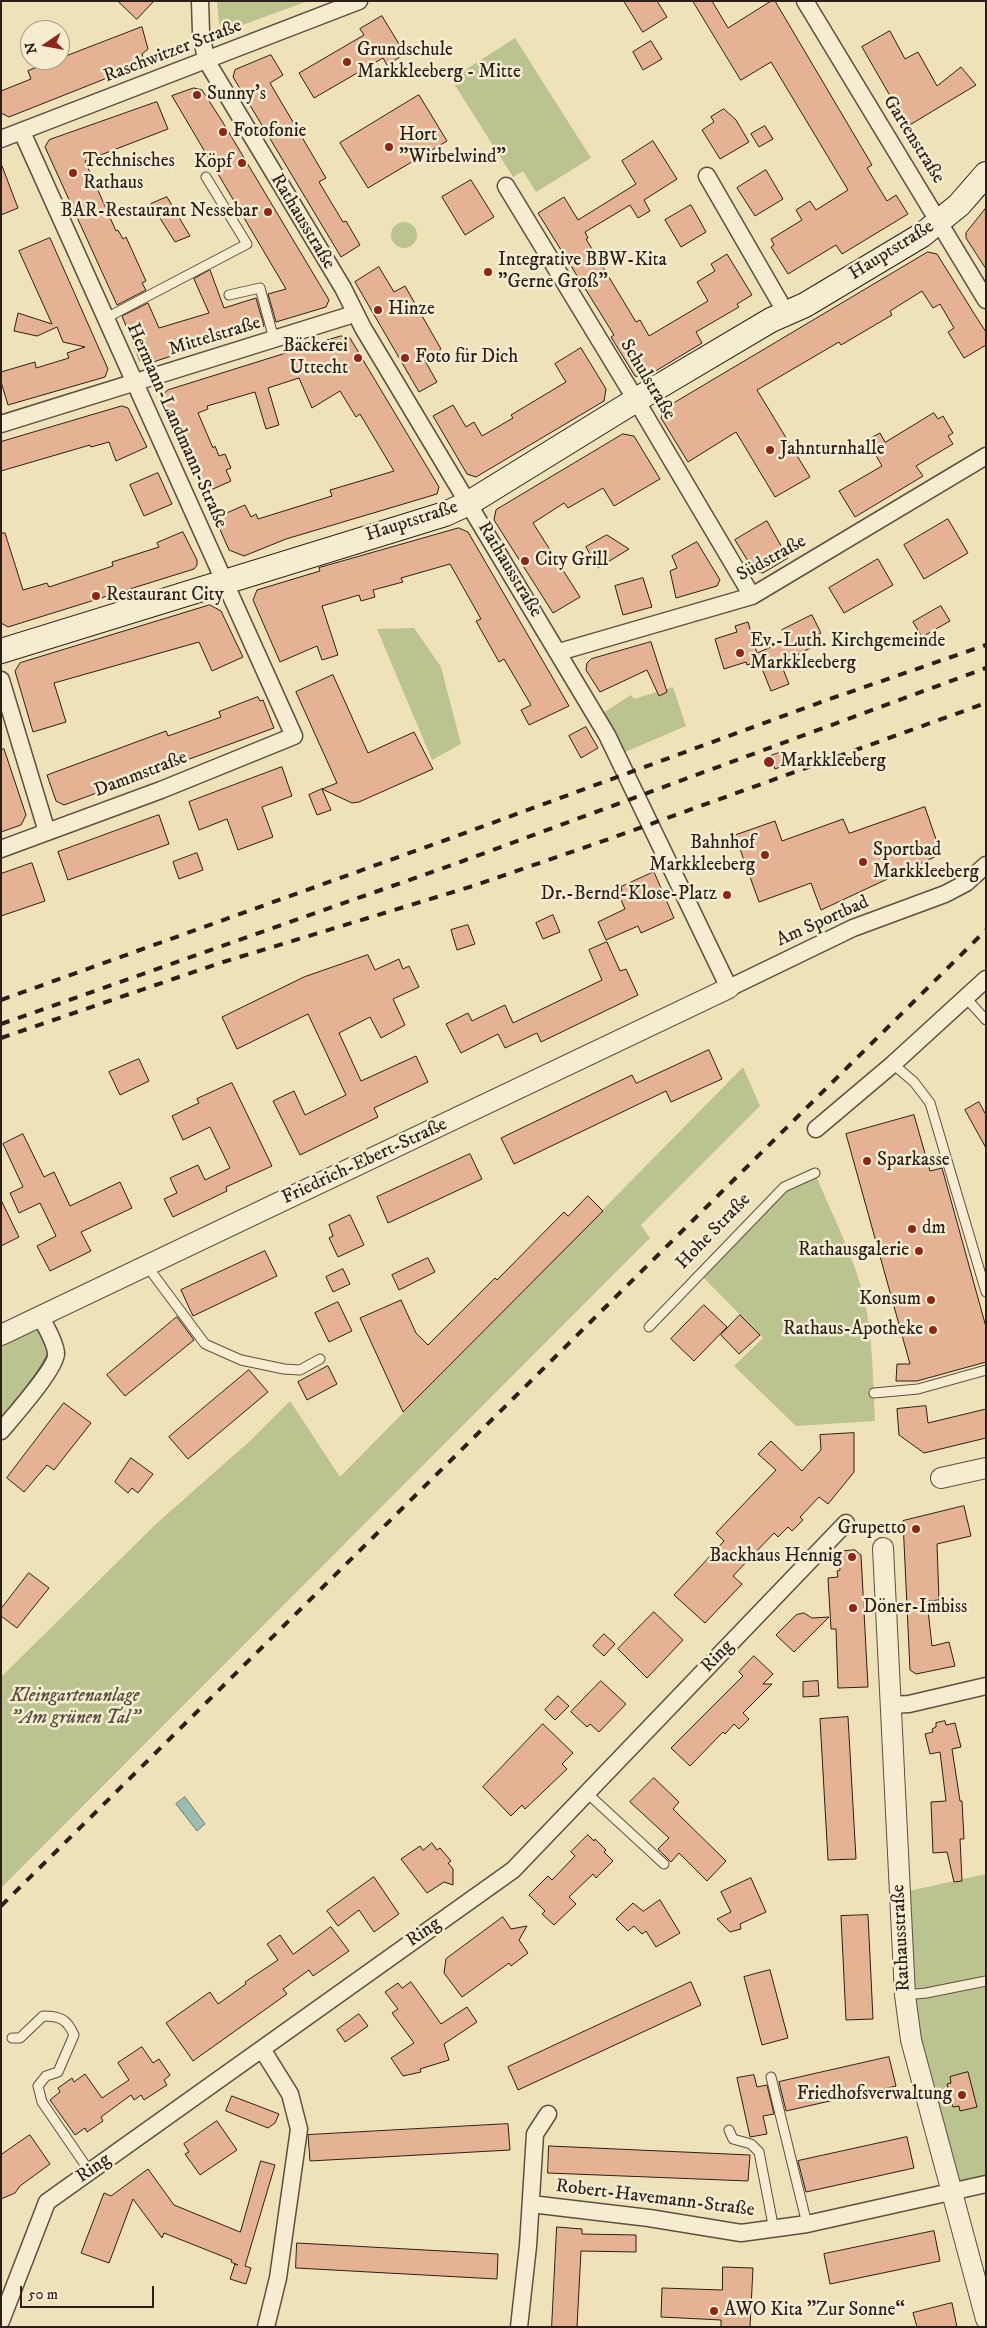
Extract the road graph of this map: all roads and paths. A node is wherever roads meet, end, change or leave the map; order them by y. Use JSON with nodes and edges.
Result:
{"nodes":[{"id":1,"x":200,"y":1,"type":"edge"},
{"id":2,"x":359,"y":1,"type":"edge"},
{"id":3,"x":805,"y":1,"type":"edge"},
{"id":4,"x":206,"y":60,"type":"junction"},
{"id":5,"x":22,"y":132,"type":"junction"},
{"id":6,"x":1,"y":139,"type":"edge"},
{"id":7,"x":986,"y":174,"type":"edge"},
{"id":8,"x":707,"y":176,"type":"dead end"},
{"id":9,"x":206,"y":177,"type":"dead end"},
{"id":10,"x":506,"y":186,"type":"dead end"},
{"id":11,"x":940,"y":222,"type":"junction"},
{"id":12,"x":229,"y":295,"type":"dead end"},
{"id":13,"x":986,"y":300,"type":"edge"},
{"id":14,"x":786,"y":313,"type":"junction"},
{"id":15,"x":354,"y":314,"type":"junction"},
{"id":16,"x":106,"y":318,"type":"junction"},
{"id":17,"x":274,"y":339,"type":"junction"},
{"id":18,"x":135,"y":383,"type":"junction"},
{"id":19,"x":636,"y":400,"type":"junction"},
{"id":20,"x":1,"y":424,"type":"edge"},
{"id":21,"x":986,"y":456,"type":"edge"},
{"id":22,"x":469,"y":503,"type":"junction"},
{"id":23,"x":224,"y":581,"type":"junction"},
{"id":24,"x":752,"y":596,"type":"junction"},
{"id":25,"x":1,"y":650,"type":"edge"},
{"id":26,"x":559,"y":652,"type":"junction"},
{"id":27,"x":1,"y":680,"type":"edge"},
{"id":28,"x":294,"y":736,"type":"joint"},
{"id":29,"x":47,"y":832,"type":"junction"},
{"id":30,"x":1,"y":849,"type":"edge"},
{"id":31,"x":986,"y":865,"type":"edge"},
{"id":32,"x":986,"y":979,"type":"edge"},
{"id":33,"x":729,"y":988,"type":"junction"},
{"id":34,"x":966,"y":998,"type":"junction"},
{"id":35,"x":986,"y":1020,"type":"edge"},
{"id":36,"x":893,"y":1064,"type":"junction"},
{"id":37,"x":816,"y":1129,"type":"dead end"},
{"id":38,"x":815,"y":1173,"type":"dead end"},
{"id":39,"x":147,"y":1266,"type":"junction"},
{"id":40,"x":986,"y":1292,"type":"edge"},
{"id":41,"x":41,"y":1317,"type":"junction"},
{"id":42,"x":649,"y":1328,"type":"dead end"},
{"id":43,"x":1,"y":1335,"type":"edge"},
{"id":44,"x":320,"y":1358,"type":"dead end"},
{"id":45,"x":986,"y":1370,"type":"edge"},
{"id":46,"x":874,"y":1393,"type":"dead end"},
{"id":47,"x":1,"y":1432,"type":"edge"},
{"id":48,"x":986,"y":1468,"type":"edge"},
{"id":49,"x":941,"y":1478,"type":"dead end"},
{"id":50,"x":846,"y":1523,"type":"dead end"},
{"id":51,"x":883,"y":1548,"type":"dead end"},
{"id":52,"x":986,"y":1686,"type":"edge"},
{"id":53,"x":890,"y":1705,"type":"junction"},
{"id":54,"x":587,"y":1792,"type":"junction"},
{"id":55,"x":664,"y":1864,"type":"dead end"},
{"id":56,"x":986,"y":1980,"type":"edge"},
{"id":57,"x":905,"y":1995,"type":"junction"},
{"id":58,"x":12,"y":2038,"type":"dead end"},
{"id":59,"x":262,"y":2049,"type":"junction"},
{"id":60,"x":771,"y":2078,"type":"dead end"},
{"id":61,"x":548,"y":2114,"type":"dead end"},
{"id":62,"x":729,"y":2130,"type":"dead end"},
{"id":63,"x":90,"y":2172,"type":"junction"},
{"id":64,"x":986,"y":2184,"type":"edge"},
{"id":65,"x":952,"y":2192,"type":"junction"},
{"id":66,"x":530,"y":2204,"type":"junction"},
{"id":67,"x":807,"y":2224,"type":"junction"},
{"id":68,"x":774,"y":2230,"type":"junction"},
{"id":69,"x":2,"y":2317,"type":"edge"},
{"id":70,"x":986,"y":2319,"type":"edge"},
{"id":71,"x":266,"y":2327,"type":"edge"},
{"id":72,"x":519,"y":2327,"type":"edge"}],
"edges":[{"from":1,"to":4,"type":"street"},
{"from":2,"to":4,"type":"street","name":"Raschwitzer Straße"},
{"from":3,"to":11,"type":"street","name":"Gartenstraße"},
{"from":4,"to":5,"type":"street","name":"Raschwitzer Straße"},
{"from":4,"to":15,"type":"street","name":"Rathausstraße"},
{"from":5,"to":6,"type":"street","name":"Raschwitzer Straße"},
{"from":5,"to":16,"type":"street","name":"Hermann-Landmann-Straße"},
{"from":7,"to":11,"type":"main road","name":"Hauptstraße"},
{"from":8,"to":14,"type":"street"},
{"from":9,"to":16,"type":"lane"},
{"from":10,"to":19,"type":"street","name":"Schulstraße"},
{"from":11,"to":13,"type":"street","name":"Gartenstraße"},
{"from":11,"to":14,"type":"main road","name":"Hauptstraße"},
{"from":12,"to":17,"type":"lane"},
{"from":14,"to":19,"type":"main road","name":"Hauptstraße"},
{"from":15,"to":17,"type":"street","name":"Mittelstraße"},
{"from":15,"to":22,"type":"street","name":"Rathausstraße"},
{"from":16,"to":18,"type":"street","name":"Hermann-Landmann-Straße"},
{"from":17,"to":18,"type":"street","name":"Mittelstraße"},
{"from":18,"to":20,"type":"street","name":"Mittelstraße"},
{"from":18,"to":23,"type":"street","name":"Hermann-Landmann-Straße"},
{"from":19,"to":22,"type":"main road","name":"Hauptstraße"},
{"from":19,"to":24,"type":"street","name":"Schulstraße"},
{"from":21,"to":24,"type":"street","name":"Südstraße"},
{"from":22,"to":23,"type":"main road","name":"Hauptstraße"},
{"from":22,"to":26,"type":"street","name":"Rathausstraße"},
{"from":23,"to":25,"type":"main road","name":"Hauptstraße"},
{"from":23,"to":28,"type":"street","name":"Hermann-Landmann-Straße"},
{"from":24,"to":26,"type":"street","name":"Südstraße"},
{"from":26,"to":33,"type":"street","name":"Rathausstraße"},
{"from":27,"to":29,"type":"street"},
{"from":28,"to":29,"type":"street","name":"Dammstraße"},
{"from":29,"to":30,"type":"street","name":"Dammstraße"},
{"from":31,"to":33,"type":"street","name":"Am Sportbad"},
{"from":32,"to":34,"type":"street"},
{"from":33,"to":39,"type":"street","name":"Friedrich-Ebert-Straße"},
{"from":34,"to":35,"type":"lane"},
{"from":34,"to":36,"type":"street"},
{"from":36,"to":37,"type":"street"},
{"from":36,"to":40,"type":"lane"},
{"from":38,"to":42,"type":"lane","name":"Hohe Straße"},
{"from":39,"to":41,"type":"street","name":"Friedrich-Ebert-Straße"},
{"from":39,"to":44,"type":"lane"},
{"from":41,"to":43,"type":"street","name":"Friedrich-Ebert-Straße"},
{"from":41,"to":47,"type":"street"},
{"from":45,"to":46,"type":"lane"},
{"from":48,"to":49,"type":"street"},
{"from":50,"to":54,"type":"street","name":"Ring"},
{"from":51,"to":53,"type":"street","name":"Rathausstraße"},
{"from":52,"to":53,"type":"street"},
{"from":53,"to":57,"type":"street","name":"Rathausstraße"},
{"from":54,"to":55,"type":"lane"},
{"from":54,"to":59,"type":"street","name":"Ring"},
{"from":56,"to":57,"type":"lane"},
{"from":57,"to":65,"type":"street","name":"Rathausstraße"},
{"from":58,"to":63,"type":"lane"},
{"from":59,"to":63,"type":"street","name":"Ring"},
{"from":59,"to":71,"type":"street"},
{"from":60,"to":67,"type":"lane"},
{"from":61,"to":66,"type":"street","name":"Robert-Havemann-Straße"},
{"from":62,"to":68,"type":"lane"},
{"from":63,"to":69,"type":"street","name":"Ring"},
{"from":64,"to":65,"type":"street","name":"Robert-Havemann-Straße"},
{"from":65,"to":67,"type":"street","name":"Robert-Havemann-Straße"},
{"from":65,"to":70,"type":"street","name":"Rathausstraße"},
{"from":66,"to":68,"type":"street","name":"Robert-Havemann-Straße"},
{"from":66,"to":72,"type":"street","name":"Robert-Havemann-Straße"},
{"from":67,"to":68,"type":"street","name":"Robert-Havemann-Straße"}]}
